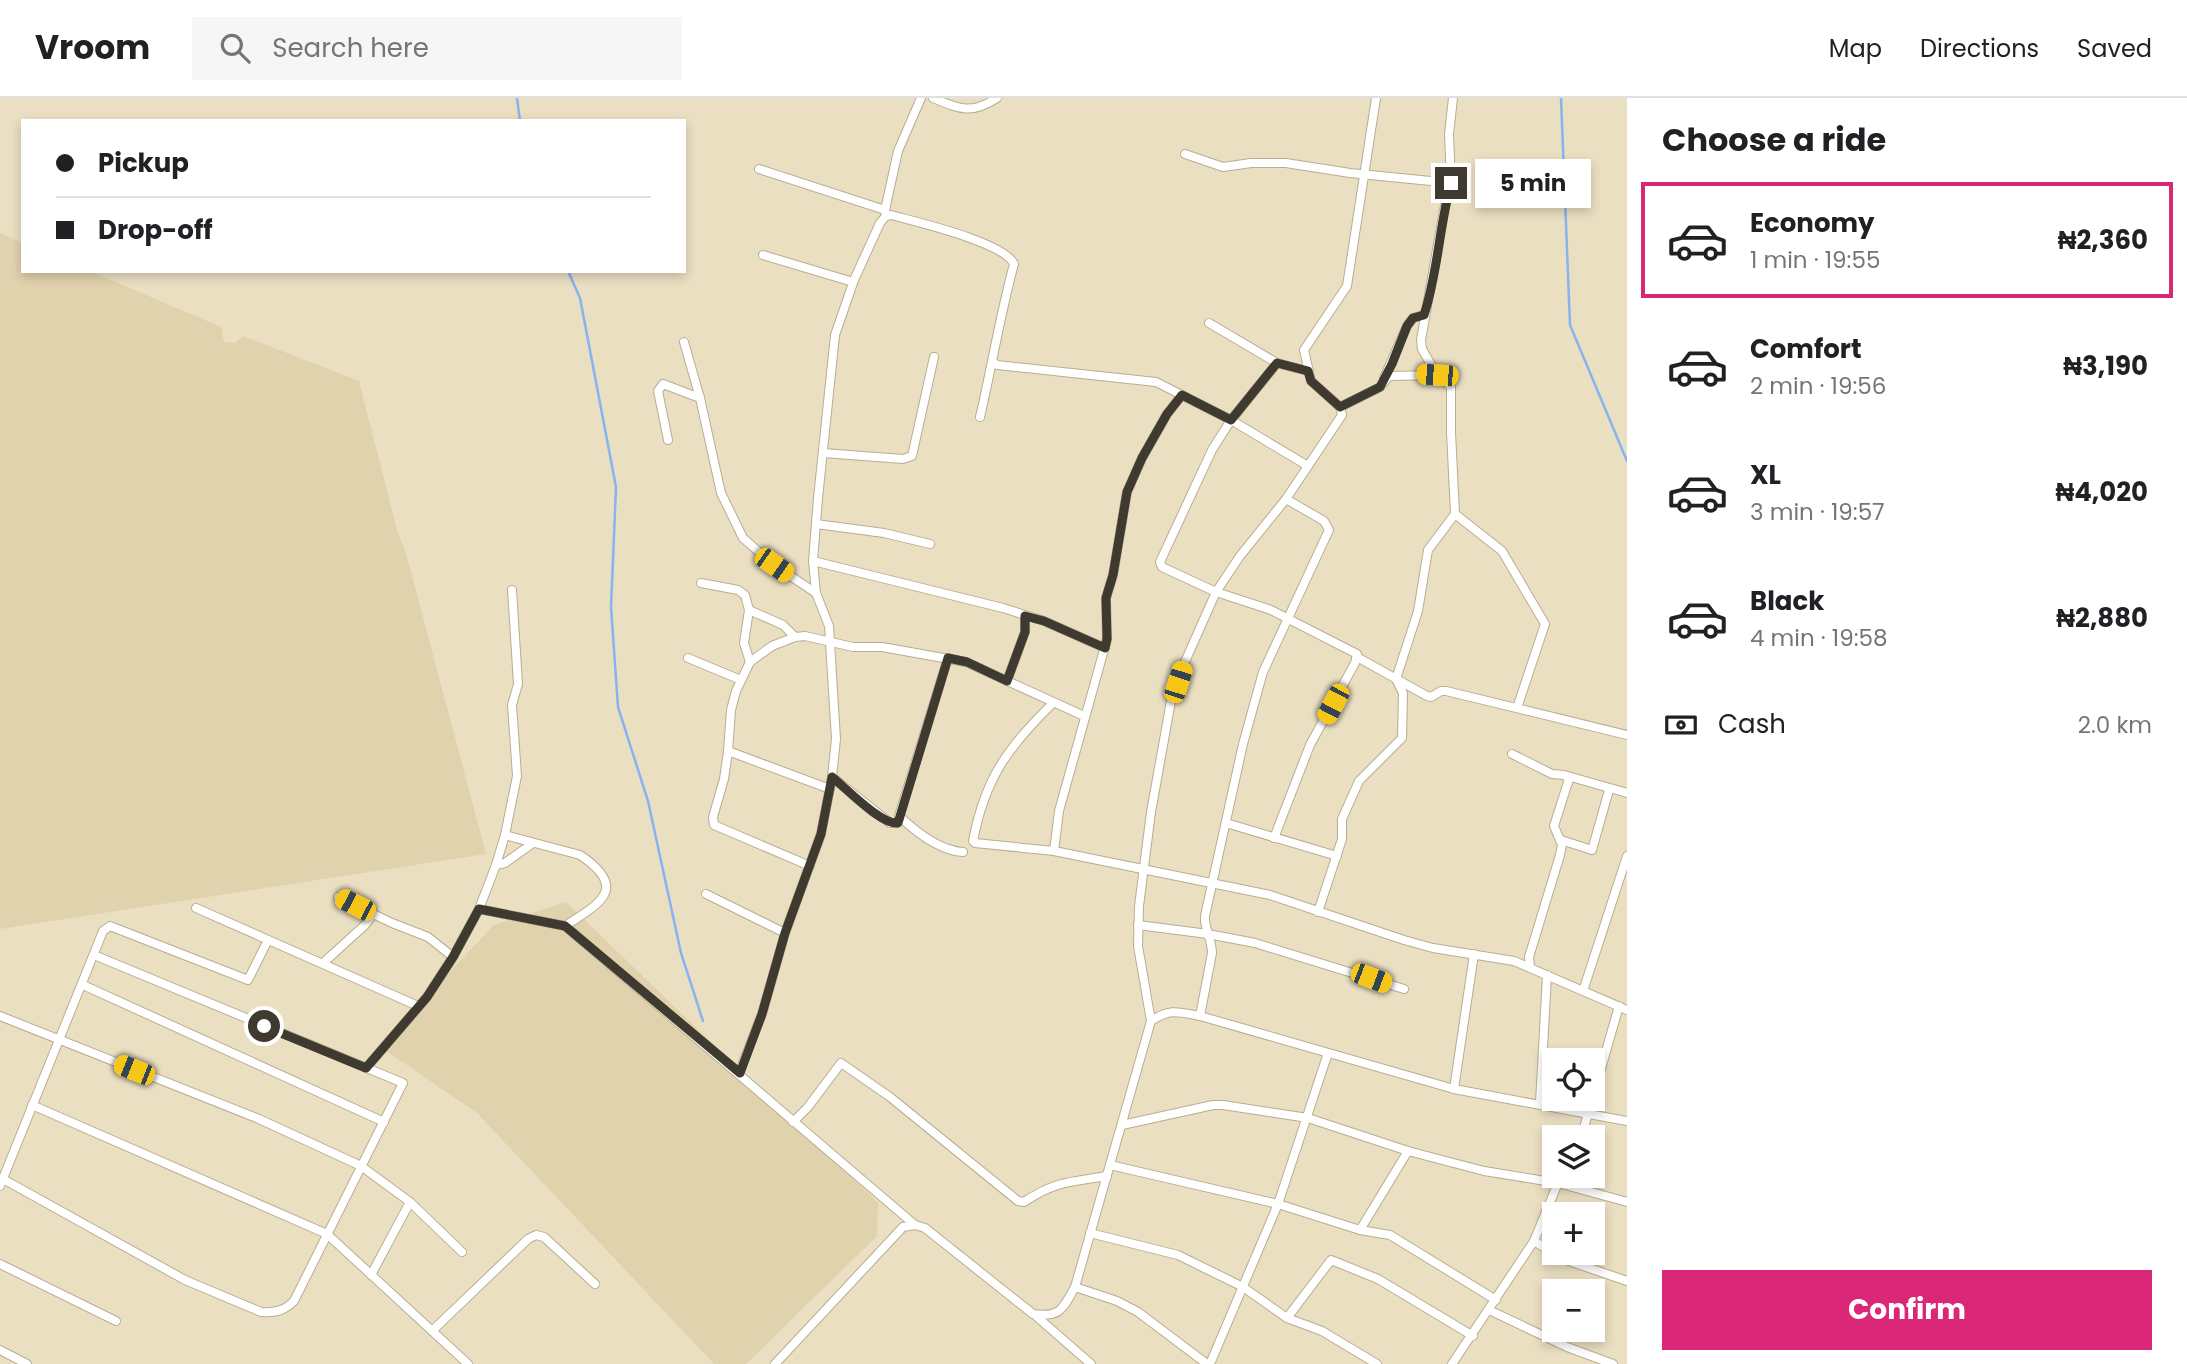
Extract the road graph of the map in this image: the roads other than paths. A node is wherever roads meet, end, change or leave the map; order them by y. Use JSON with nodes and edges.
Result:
{"nodes":[{"id":1,"x":921,"y":98,"type":"edge"},
{"id":2,"x":933,"y":98,"type":"edge"},
{"id":3,"x":997,"y":98,"type":"edge"},
{"id":4,"x":1376,"y":98,"type":"edge"},
{"id":5,"x":1453,"y":98,"type":"edge"},
{"id":6,"x":1185,"y":154,"type":"dead end"},
{"id":7,"x":759,"y":169,"type":"dead end"},
{"id":8,"x":1363,"y":174,"type":"junction"},
{"id":9,"x":1451,"y":183,"type":"junction"},
{"id":10,"x":885,"y":213,"type":"junction"},
{"id":11,"x":763,"y":255,"type":"dead end"},
{"id":12,"x":853,"y":282,"type":"junction"},
{"id":13,"x":1424,"y":315,"type":"junction"},
{"id":14,"x":1209,"y":323,"type":"dead end"},
{"id":15,"x":684,"y":342,"type":"dead end"},
{"id":16,"x":934,"y":357,"type":"dead end"},
{"id":17,"x":993,"y":362,"type":"junction"},
{"id":18,"x":1277,"y":363,"type":"junction"},
{"id":19,"x":1308,"y":371,"type":"junction"},
{"id":20,"x":1437,"y":375,"type":"junction"},
{"id":21,"x":1380,"y":387,"type":"junction"},
{"id":22,"x":1182,"y":395,"type":"junction"},
{"id":23,"x":700,"y":398,"type":"junction"},
{"id":24,"x":1340,"y":407,"type":"junction"},
{"id":25,"x":980,"y":416,"type":"dead end"},
{"id":26,"x":1231,"y":420,"type":"junction"},
{"id":27,"x":668,"y":440,"type":"dead end"},
{"id":28,"x":823,"y":453,"type":"junction"},
{"id":29,"x":1308,"y":466,"type":"junction"},
{"id":30,"x":1286,"y":499,"type":"junction"},
{"id":31,"x":1455,"y":514,"type":"junction"},
{"id":32,"x":816,"y":524,"type":"junction"},
{"id":33,"x":930,"y":544,"type":"dead end"},
{"id":34,"x":813,"y":561,"type":"junction"},
{"id":35,"x":701,"y":583,"type":"dead end"},
{"id":36,"x":512,"y":590,"type":"dead end"},
{"id":37,"x":1216,"y":592,"type":"junction"},
{"id":38,"x":816,"y":593,"type":"junction"},
{"id":39,"x":749,"y":610,"type":"junction"},
{"id":40,"x":1025,"y":616,"type":"junction"},
{"id":41,"x":1287,"y":618,"type":"junction"},
{"id":42,"x":795,"y":637,"type":"junction"},
{"id":43,"x":830,"y":642,"type":"junction"},
{"id":44,"x":1105,"y":648,"type":"junction"},
{"id":45,"x":1357,"y":657,"type":"junction"},
{"id":46,"x":688,"y":658,"type":"dead end"},
{"id":47,"x":948,"y":658,"type":"junction"},
{"id":48,"x":750,"y":662,"type":"junction"},
{"id":49,"x":1396,"y":679,"type":"junction"},
{"id":50,"x":741,"y":680,"type":"junction"},
{"id":51,"x":1007,"y":681,"type":"junction"},
{"id":52,"x":1053,"y":704,"type":"junction"},
{"id":53,"x":1517,"y":708,"type":"junction"},
{"id":54,"x":1084,"y":716,"type":"junction"},
{"id":55,"x":1627,"y":735,"type":"edge"},
{"id":56,"x":728,"y":751,"type":"junction"},
{"id":57,"x":1511,"y":754,"type":"dead end"},
{"id":58,"x":1564,"y":775,"type":"junction"},
{"id":59,"x":832,"y":777,"type":"junction"},
{"id":60,"x":830,"y":789,"type":"junction"},
{"id":61,"x":1609,"y":790,"type":"junction"},
{"id":62,"x":1627,"y":793,"type":"edge"},
{"id":63,"x":900,"y":818,"type":"junction"},
{"id":64,"x":1226,"y":823,"type":"junction"},
{"id":65,"x":505,"y":835,"type":"junction"},
{"id":66,"x":1274,"y":838,"type":"junction"},
{"id":67,"x":1561,"y":840,"type":"junction"},
{"id":68,"x":533,"y":843,"type":"junction"},
{"id":69,"x":1054,"y":851,"type":"junction"},
{"id":70,"x":963,"y":852,"type":"dead end"},
{"id":71,"x":1336,"y":856,"type":"junction"},
{"id":72,"x":1627,"y":856,"type":"edge"},
{"id":73,"x":496,"y":865,"type":"junction"},
{"id":74,"x":810,"y":866,"type":"junction"},
{"id":75,"x":1144,"y":869,"type":"junction"},
{"id":76,"x":1212,"y":881,"type":"junction"},
{"id":77,"x":706,"y":894,"type":"dead end"},
{"id":78,"x":338,"y":897,"type":"dead end"},
{"id":79,"x":196,"y":908,"type":"dead end"},
{"id":80,"x":479,"y":909,"type":"junction"},
{"id":81,"x":1318,"y":912,"type":"junction"},
{"id":82,"x":373,"y":914,"type":"junction"},
{"id":83,"x":1138,"y":925,"type":"junction"},
{"id":84,"x":565,"y":926,"type":"junction"},
{"id":85,"x":785,"y":933,"type":"junction"},
{"id":86,"x":1208,"y":934,"type":"junction"},
{"id":87,"x":268,"y":940,"type":"junction"},
{"id":88,"x":94,"y":954,"type":"junction"},
{"id":89,"x":1474,"y":954,"type":"junction"},
{"id":90,"x":453,"y":957,"type":"junction"},
{"id":91,"x":1529,"y":957,"type":"junction"},
{"id":92,"x":1514,"y":961,"type":"junction"},
{"id":93,"x":323,"y":963,"type":"junction"},
{"id":94,"x":1530,"y":967,"type":"junction"},
{"id":95,"x":1547,"y":975,"type":"junction"},
{"id":96,"x":83,"y":985,"type":"junction"},
{"id":97,"x":1404,"y":989,"type":"dead end"},
{"id":98,"x":1583,"y":991,"type":"junction"},
{"id":99,"x":418,"y":1006,"type":"junction"},
{"id":100,"x":1623,"y":1008,"type":"edge"},
{"id":101,"x":0,"y":1016,"type":"edge"},
{"id":102,"x":1200,"y":1016,"type":"junction"},
{"id":103,"x":1151,"y":1021,"type":"junction"},
{"id":104,"x":59,"y":1040,"type":"junction"},
{"id":105,"x":1328,"y":1053,"type":"junction"},
{"id":106,"x":366,"y":1068,"type":"junction"},
{"id":107,"x":740,"y":1073,"type":"junction"},
{"id":108,"x":1454,"y":1089,"type":"junction"},
{"id":109,"x":1540,"y":1103,"type":"junction"},
{"id":110,"x":32,"y":1105,"type":"junction"},
{"id":111,"x":1590,"y":1113,"type":"junction"},
{"id":112,"x":1308,"y":1118,"type":"junction"},
{"id":113,"x":1627,"y":1121,"type":"edge"},
{"id":114,"x":384,"y":1122,"type":"junction"},
{"id":115,"x":793,"y":1122,"type":"junction"},
{"id":116,"x":1122,"y":1125,"type":"junction"},
{"id":117,"x":1586,"y":1125,"type":"edge"},
{"id":118,"x":1408,"y":1151,"type":"junction"},
{"id":119,"x":0,"y":1158,"type":"edge"},
{"id":120,"x":9,"y":1162,"type":"junction"},
{"id":121,"x":1110,"y":1165,"type":"junction"},
{"id":122,"x":361,"y":1166,"type":"junction"},
{"id":123,"x":1107,"y":1176,"type":"junction"},
{"id":124,"x":1542,"y":1181,"type":"edge"},
{"id":125,"x":1,"y":1182,"type":"edge"},
{"id":126,"x":1556,"y":1188,"type":"edge"},
{"id":127,"x":1573,"y":1188,"type":"edge"},
{"id":128,"x":410,"y":1202,"type":"junction"},
{"id":129,"x":1627,"y":1202,"type":"edge"},
{"id":130,"x":1279,"y":1203,"type":"junction"},
{"id":131,"x":915,"y":1225,"type":"junction"},
{"id":132,"x":1360,"y":1230,"type":"junction"},
{"id":133,"x":1090,"y":1233,"type":"junction"},
{"id":134,"x":327,"y":1234,"type":"junction"},
{"id":135,"x":1534,"y":1241,"type":"junction"},
{"id":136,"x":462,"y":1252,"type":"dead end"},
{"id":137,"x":0,"y":1264,"type":"edge"},
{"id":138,"x":371,"y":1275,"type":"junction"},
{"id":139,"x":1627,"y":1281,"type":"edge"},
{"id":140,"x":595,"y":1284,"type":"dead end"},
{"id":141,"x":1075,"y":1286,"type":"junction"},
{"id":142,"x":1243,"y":1286,"type":"junction"},
{"id":143,"x":1496,"y":1300,"type":"junction"},
{"id":144,"x":1489,"y":1310,"type":"junction"},
{"id":145,"x":1033,"y":1314,"type":"junction"},
{"id":146,"x":1287,"y":1318,"type":"junction"},
{"id":147,"x":116,"y":1321,"type":"dead end"},
{"id":148,"x":432,"y":1331,"type":"junction"},
{"id":149,"x":1472,"y":1336,"type":"junction"},
{"id":150,"x":0,"y":1350,"type":"edge"},
{"id":151,"x":21,"y":1363,"type":"edge"},
{"id":152,"x":1211,"y":1363,"type":"edge"},
{"id":153,"x":468,"y":1364,"type":"edge"},
{"id":154,"x":775,"y":1364,"type":"edge"},
{"id":155,"x":1091,"y":1364,"type":"edge"},
{"id":156,"x":1377,"y":1364,"type":"edge"},
{"id":157,"x":1452,"y":1364,"type":"edge"},
{"id":158,"x":1613,"y":1364,"type":"edge"}],
"edges":[{"from":1,"to":10,"type":"street"},
{"from":2,"to":3,"type":"street"},
{"from":4,"to":8,"type":"street"},
{"from":5,"to":9,"type":"street"},
{"from":6,"to":8,"type":"street"},
{"from":7,"to":10,"type":"street"},
{"from":8,"to":9,"type":"street"},
{"from":8,"to":19,"type":"street"},
{"from":9,"to":13,"type":"street"},
{"from":10,"to":12,"type":"street"},
{"from":10,"to":17,"type":"street"},
{"from":11,"to":12,"type":"street"},
{"from":12,"to":28,"type":"street"},
{"from":13,"to":20,"type":"street"},
{"from":13,"to":21,"type":"street"},
{"from":14,"to":18,"type":"street"},
{"from":15,"to":23,"type":"street"},
{"from":16,"to":28,"type":"street"},
{"from":17,"to":22,"type":"street"},
{"from":17,"to":25,"type":"street"},
{"from":18,"to":19,"type":"street"},
{"from":18,"to":26,"type":"street"},
{"from":19,"to":24,"type":"street"},
{"from":20,"to":21,"type":"street"},
{"from":20,"to":31,"type":"street"},
{"from":21,"to":24,"type":"street"},
{"from":22,"to":26,"type":"street"},
{"from":22,"to":44,"type":"street"},
{"from":23,"to":27,"type":"street"},
{"from":23,"to":38,"type":"street"},
{"from":24,"to":29,"type":"street"},
{"from":26,"to":29,"type":"street"},
{"from":26,"to":37,"type":"street"},
{"from":28,"to":32,"type":"street"},
{"from":29,"to":30,"type":"street"},
{"from":30,"to":37,"type":"street"},
{"from":30,"to":41,"type":"street"},
{"from":31,"to":49,"type":"street"},
{"from":31,"to":53,"type":"street"},
{"from":32,"to":33,"type":"street"},
{"from":32,"to":34,"type":"street"},
{"from":34,"to":38,"type":"street"},
{"from":34,"to":40,"type":"street"},
{"from":35,"to":39,"type":"street"},
{"from":36,"to":65,"type":"street"},
{"from":37,"to":41,"type":"street"},
{"from":37,"to":75,"type":"street"},
{"from":38,"to":43,"type":"street"},
{"from":39,"to":42,"type":"street"},
{"from":39,"to":48,"type":"street"},
{"from":40,"to":44,"type":"street"},
{"from":40,"to":51,"type":"street"},
{"from":41,"to":45,"type":"street"},
{"from":41,"to":64,"type":"street"},
{"from":42,"to":43,"type":"street"},
{"from":42,"to":48,"type":"street"},
{"from":43,"to":47,"type":"street"},
{"from":43,"to":59,"type":"street"},
{"from":44,"to":54,"type":"street"},
{"from":45,"to":49,"type":"street"},
{"from":45,"to":66,"type":"street"},
{"from":46,"to":50,"type":"street"},
{"from":47,"to":51,"type":"street"},
{"from":47,"to":63,"type":"street"},
{"from":48,"to":50,"type":"street"},
{"from":49,"to":53,"type":"street"},
{"from":49,"to":71,"type":"street"},
{"from":50,"to":56,"type":"street"},
{"from":51,"to":52,"type":"street"},
{"from":52,"to":54,"type":"street"},
{"from":52,"to":69,"type":"street"},
{"from":53,"to":55,"type":"street"},
{"from":54,"to":69,"type":"street"},
{"from":56,"to":60,"type":"street"},
{"from":56,"to":74,"type":"street"},
{"from":57,"to":58,"type":"street"},
{"from":58,"to":61,"type":"street"},
{"from":58,"to":67,"type":"street"},
{"from":59,"to":60,"type":"street"},
{"from":59,"to":63,"type":"street"},
{"from":60,"to":74,"type":"street"},
{"from":61,"to":62,"type":"street"},
{"from":61,"to":67,"type":"street"},
{"from":63,"to":70,"type":"street"},
{"from":64,"to":66,"type":"street"},
{"from":64,"to":76,"type":"street"},
{"from":65,"to":68,"type":"street"},
{"from":65,"to":73,"type":"street"},
{"from":66,"to":71,"type":"street"},
{"from":67,"to":91,"type":"street"},
{"from":68,"to":73,"type":"street"},
{"from":68,"to":84,"type":"street"},
{"from":69,"to":75,"type":"street"},
{"from":71,"to":81,"type":"street"},
{"from":72,"to":98,"type":"street"},
{"from":73,"to":80,"type":"street"},
{"from":74,"to":85,"type":"street"},
{"from":75,"to":76,"type":"street"},
{"from":75,"to":83,"type":"street"},
{"from":76,"to":81,"type":"street"},
{"from":76,"to":86,"type":"street"},
{"from":77,"to":85,"type":"street"},
{"from":78,"to":82,"type":"street"},
{"from":79,"to":87,"type":"street"},
{"from":80,"to":84,"type":"street"},
{"from":80,"to":90,"type":"street"},
{"from":81,"to":89,"type":"street"},
{"from":82,"to":90,"type":"street"},
{"from":82,"to":93,"type":"street"},
{"from":83,"to":86,"type":"street"},
{"from":83,"to":103,"type":"street"},
{"from":84,"to":107,"type":"street"},
{"from":85,"to":107,"type":"street"},
{"from":86,"to":97,"type":"street"},
{"from":86,"to":102,"type":"street"},
{"from":87,"to":88,"type":"street"},
{"from":87,"to":93,"type":"street"},
{"from":88,"to":96,"type":"street"},
{"from":88,"to":106,"type":"street"},
{"from":89,"to":92,"type":"street"},
{"from":89,"to":108,"type":"street"},
{"from":90,"to":99,"type":"street"},
{"from":91,"to":92,"type":"street"},
{"from":91,"to":94,"type":"street"},
{"from":92,"to":94,"type":"street"},
{"from":93,"to":99,"type":"street"},
{"from":94,"to":95,"type":"street"},
{"from":95,"to":98,"type":"street"},
{"from":95,"to":109,"type":"street"},
{"from":96,"to":104,"type":"street"},
{"from":96,"to":114,"type":"street"},
{"from":98,"to":100,"type":"street"},
{"from":99,"to":106,"type":"street"},
{"from":100,"to":111,"type":"street"},
{"from":101,"to":104,"type":"street"},
{"from":102,"to":103,"type":"street"},
{"from":102,"to":105,"type":"street"},
{"from":103,"to":116,"type":"street"},
{"from":104,"to":110,"type":"street"},
{"from":104,"to":122,"type":"street"},
{"from":105,"to":108,"type":"street"},
{"from":105,"to":112,"type":"street"},
{"from":106,"to":114,"type":"street"},
{"from":107,"to":115,"type":"street"},
{"from":108,"to":109,"type":"street"},
{"from":109,"to":111,"type":"street"},
{"from":110,"to":120,"type":"street"},
{"from":110,"to":134,"type":"street"},
{"from":111,"to":113,"type":"street"},
{"from":111,"to":117,"type":"street"},
{"from":112,"to":116,"type":"street"},
{"from":112,"to":118,"type":"street"},
{"from":112,"to":130,"type":"street"},
{"from":114,"to":122,"type":"street"},
{"from":115,"to":123,"type":"street"},
{"from":115,"to":131,"type":"street"},
{"from":116,"to":121,"type":"street"},
{"from":118,"to":124,"type":"street"},
{"from":118,"to":132,"type":"street"},
{"from":119,"to":120,"type":"street"},
{"from":120,"to":125,"type":"street"},
{"from":121,"to":123,"type":"street"},
{"from":121,"to":130,"type":"street"},
{"from":122,"to":128,"type":"street"},
{"from":122,"to":134,"type":"street"},
{"from":123,"to":133,"type":"street"},
{"from":125,"to":134,"type":"street"},
{"from":126,"to":135,"type":"street"},
{"from":127,"to":129,"type":"street"},
{"from":128,"to":136,"type":"street"},
{"from":128,"to":138,"type":"street"},
{"from":130,"to":132,"type":"street"},
{"from":130,"to":142,"type":"street"},
{"from":131,"to":145,"type":"street"},
{"from":131,"to":154,"type":"street"},
{"from":132,"to":143,"type":"street"},
{"from":133,"to":141,"type":"street"},
{"from":133,"to":142,"type":"street"},
{"from":134,"to":138,"type":"street"},
{"from":135,"to":139,"type":"street"},
{"from":135,"to":143,"type":"street"},
{"from":137,"to":147,"type":"street"},
{"from":138,"to":148,"type":"street"},
{"from":140,"to":148,"type":"street"},
{"from":141,"to":145,"type":"street"},
{"from":141,"to":152,"type":"street"},
{"from":142,"to":146,"type":"street"},
{"from":142,"to":152,"type":"street"},
{"from":143,"to":144,"type":"street"},
{"from":144,"to":149,"type":"street"},
{"from":144,"to":158,"type":"street"},
{"from":145,"to":155,"type":"street"},
{"from":146,"to":149,"type":"street"},
{"from":146,"to":156,"type":"street"},
{"from":148,"to":153,"type":"street"},
{"from":149,"to":157,"type":"street"},
{"from":150,"to":151,"type":"street"}]}
